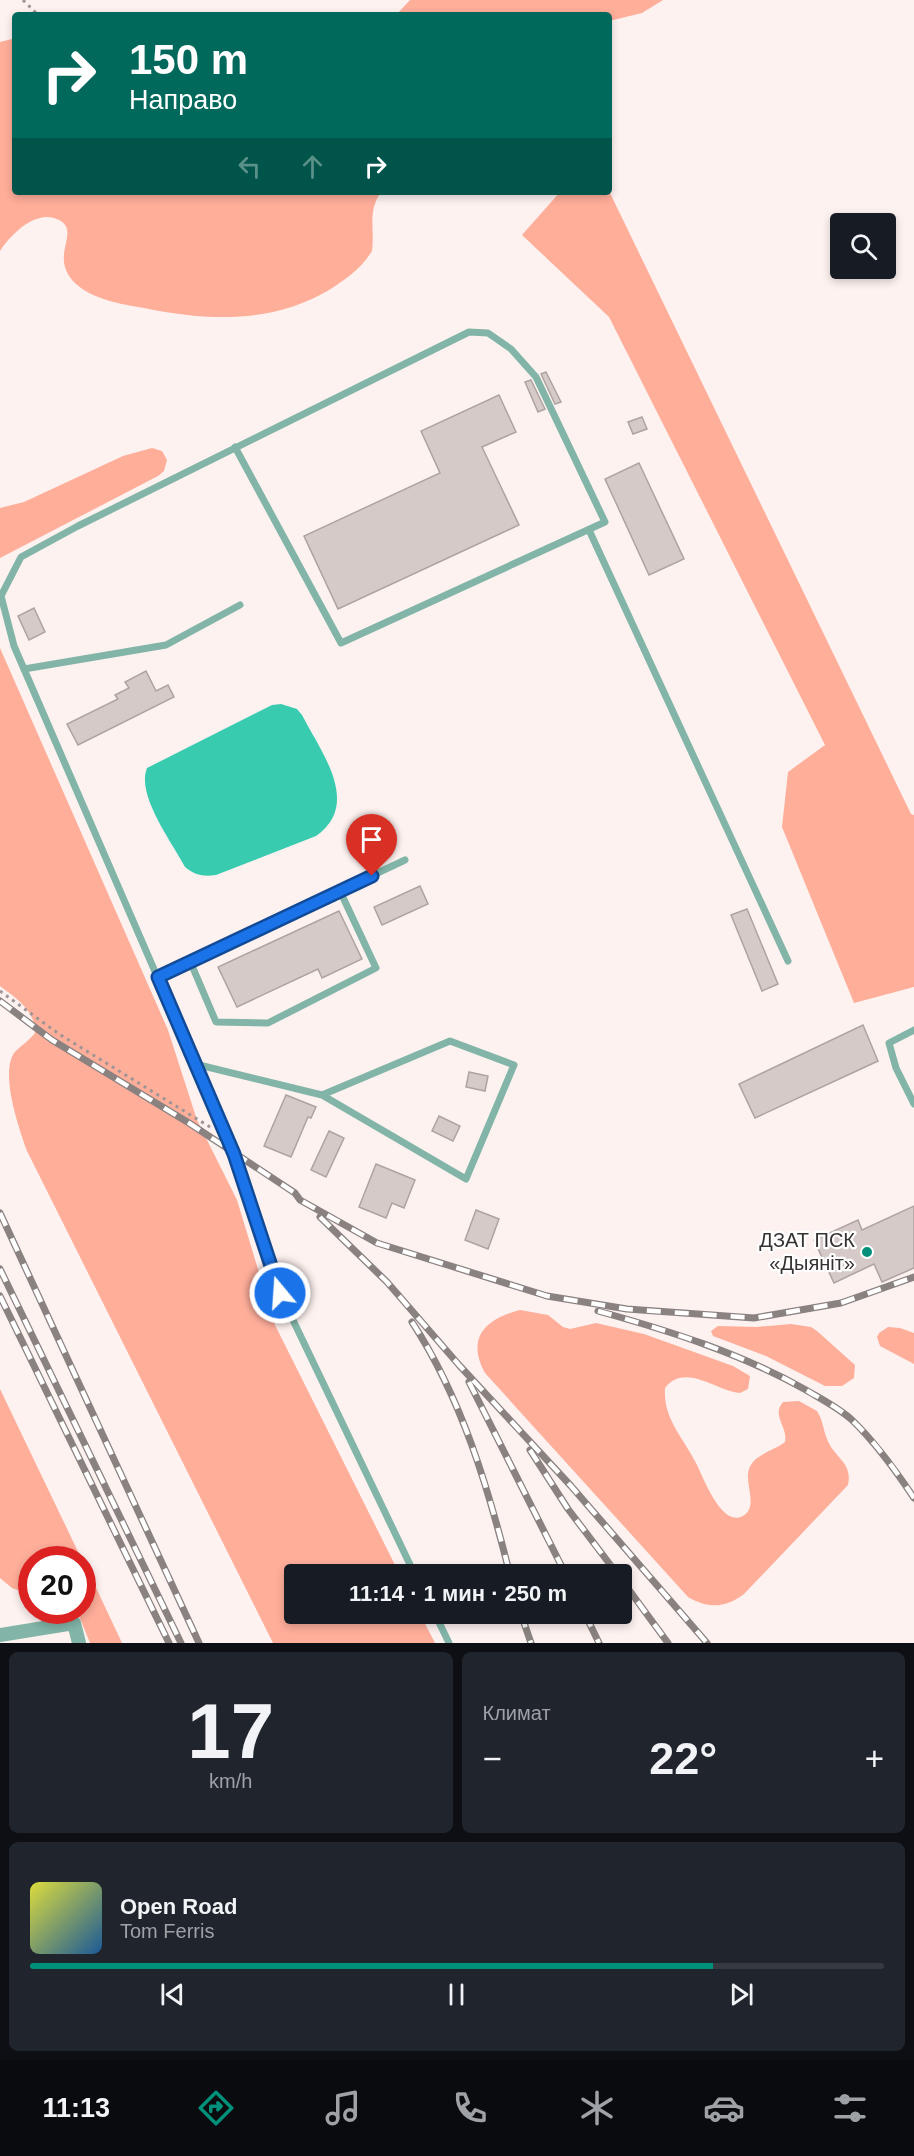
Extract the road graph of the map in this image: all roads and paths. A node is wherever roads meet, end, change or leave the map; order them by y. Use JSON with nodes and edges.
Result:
{"nodes":[{"id":1,"x":23,"y":0,"type":"edge"},
{"id":2,"x":35,"y":12,"type":"edge"},
{"id":3,"x":235,"y":447,"type":"junction"},
{"id":4,"x":588,"y":530,"type":"junction"},
{"id":5,"x":240,"y":605,"type":"dead end"},
{"id":6,"x":24,"y":669,"type":"junction"},
{"id":7,"x":405,"y":860,"type":"dead end"},
{"id":8,"x":340,"y":891,"type":"junction"},
{"id":9,"x":190,"y":961,"type":"junction"},
{"id":10,"x":788,"y":961,"type":"dead end"},
{"id":11,"x":158,"y":977,"type":"junction"},
{"id":12,"x":0,"y":991,"type":"edge"},
{"id":13,"x":914,"y":1030,"type":"edge"},
{"id":14,"x":195,"y":1064,"type":"junction"},
{"id":15,"x":322,"y":1095,"type":"junction"},
{"id":16,"x":914,"y":1104,"type":"edge"},
{"id":17,"x":227,"y":1137,"type":"junction"},
{"id":18,"x":411,"y":1564,"type":"edge"},
{"id":19,"x":440,"y":1624,"type":"edge"},
{"id":20,"x":0,"y":1635,"type":"edge"},
{"id":21,"x":79,"y":1643,"type":"edge"},
{"id":22,"x":449,"y":1643,"type":"edge"}],
"edges":[{"from":1,"to":2,"type":"path"},
{"from":3,"to":4,"type":"lane"},
{"from":3,"to":4,"type":"lane"},
{"from":3,"to":6,"type":"lane"},
{"from":4,"to":10,"type":"lane"},
{"from":5,"to":6,"type":"lane"},
{"from":6,"to":11,"type":"lane"},
{"from":7,"to":8,"type":"lane"},
{"from":8,"to":9,"type":"lane"},
{"from":8,"to":9,"type":"lane"},
{"from":9,"to":11,"type":"lane"},
{"from":11,"to":14,"type":"lane"},
{"from":12,"to":17,"type":"path"},
{"from":13,"to":16,"type":"lane"},
{"from":14,"to":15,"type":"lane"},
{"from":14,"to":17,"type":"lane"},
{"from":15,"to":15,"type":"lane"},
{"from":17,"to":18,"type":"lane"},
{"from":19,"to":22,"type":"lane"},
{"from":20,"to":21,"type":"street"}]}
